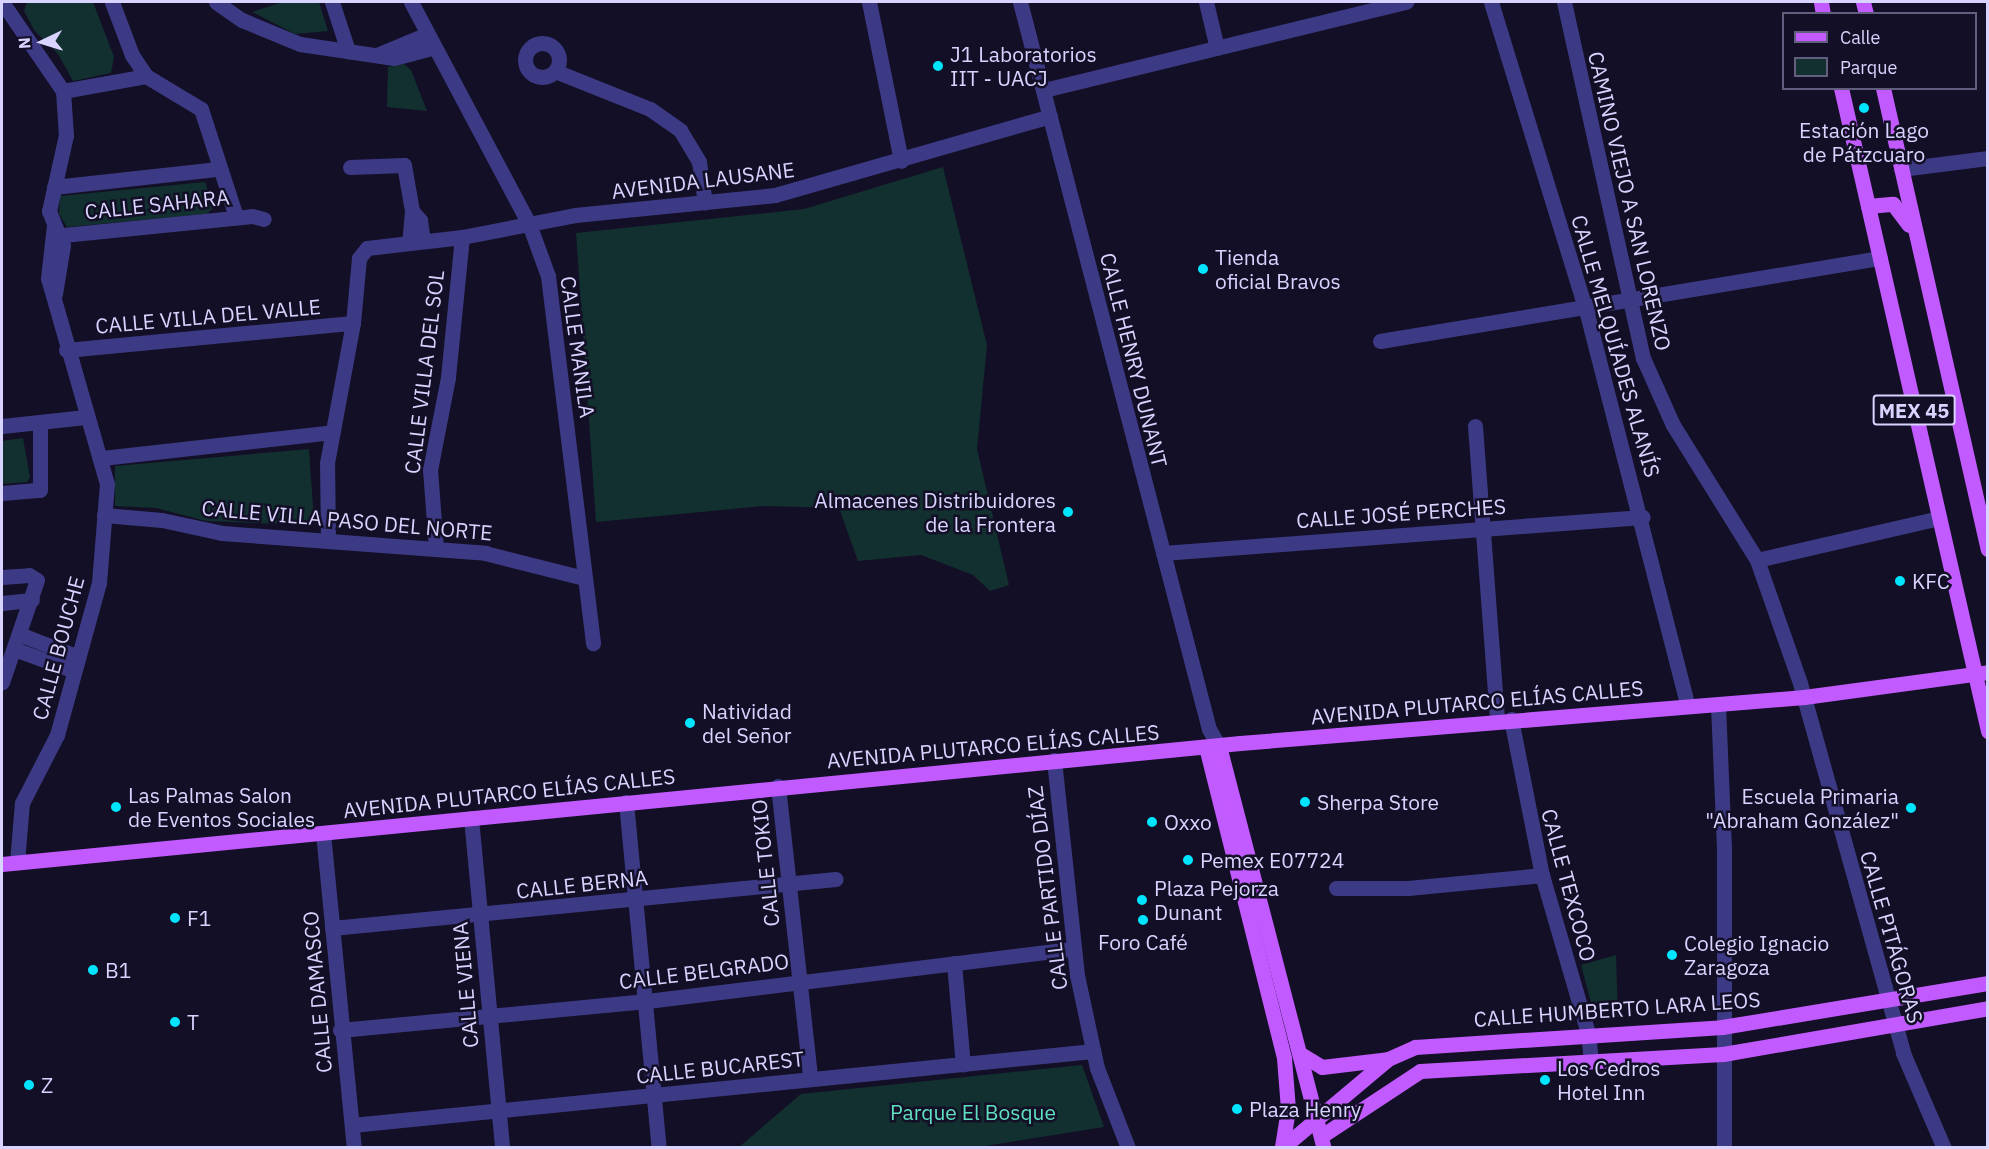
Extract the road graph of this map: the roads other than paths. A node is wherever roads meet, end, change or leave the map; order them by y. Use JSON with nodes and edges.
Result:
{"nodes":[{"id":1,"x":2,"y":2,"type":"edge"},
{"id":2,"x":112,"y":2,"type":"edge"},
{"id":3,"x":216,"y":2,"type":"edge"},
{"id":4,"x":332,"y":2,"type":"edge"},
{"id":5,"x":411,"y":2,"type":"edge"},
{"id":6,"x":869,"y":2,"type":"edge"},
{"id":7,"x":1020,"y":2,"type":"edge"},
{"id":8,"x":1206,"y":2,"type":"edge"},
{"id":9,"x":1406,"y":2,"type":"edge"},
{"id":10,"x":1494,"y":2,"type":"edge"},
{"id":11,"x":1564,"y":2,"type":"edge"},
{"id":12,"x":428,"y":42,"type":"junction"},
{"id":13,"x":1217,"y":48,"type":"junction"},
{"id":14,"x":348,"y":51,"type":"junction"},
{"id":15,"x":555,"y":71,"type":"dead end"},
{"id":16,"x":146,"y":76,"type":"junction"},
{"id":17,"x":1044,"y":90,"type":"junction"},
{"id":18,"x":1841,"y":90,"type":"edge"},
{"id":19,"x":1883,"y":90,"type":"edge"},
{"id":20,"x":63,"y":91,"type":"junction"},
{"id":21,"x":1050,"y":116,"type":"junction"},
{"id":22,"x":1988,"y":158,"type":"edge"},
{"id":23,"x":901,"y":161,"type":"junction"},
{"id":24,"x":350,"y":167,"type":"dead end"},
{"id":25,"x":218,"y":169,"type":"junction"},
{"id":26,"x":1901,"y":169,"type":"junction"},
{"id":27,"x":54,"y":187,"type":"junction"},
{"id":28,"x":705,"y":203,"type":"junction"},
{"id":29,"x":1868,"y":207,"type":"junction"},
{"id":30,"x":236,"y":217,"type":"junction"},
{"id":31,"x":264,"y":219,"type":"dead end"},
{"id":32,"x":529,"y":224,"type":"junction"},
{"id":33,"x":56,"y":232,"type":"junction"},
{"id":34,"x":1914,"y":232,"type":"junction"},
{"id":35,"x":462,"y":237,"type":"junction"},
{"id":36,"x":416,"y":242,"type":"junction"},
{"id":37,"x":1880,"y":258,"type":"junction"},
{"id":38,"x":1628,"y":301,"type":"junction"},
{"id":39,"x":1586,"y":310,"type":"junction"},
{"id":40,"x":353,"y":323,"type":"junction"},
{"id":41,"x":1380,"y":341,"type":"dead end"},
{"id":42,"x":66,"y":350,"type":"junction"},
{"id":43,"x":86,"y":417,"type":"junction"},
{"id":44,"x":40,"y":424,"type":"junction"},
{"id":45,"x":2,"y":426,"type":"edge"},
{"id":46,"x":1475,"y":426,"type":"dead end"},
{"id":47,"x":333,"y":432,"type":"junction"},
{"id":48,"x":102,"y":458,"type":"junction"},
{"id":49,"x":2,"y":493,"type":"edge"},
{"id":50,"x":104,"y":515,"type":"junction"},
{"id":51,"x":1642,"y":517,"type":"junction"},
{"id":52,"x":1939,"y":518,"type":"junction"},
{"id":53,"x":1484,"y":528,"type":"junction"},
{"id":54,"x":328,"y":540,"type":"junction"},
{"id":55,"x":436,"y":549,"type":"junction"},
{"id":56,"x":1988,"y":549,"type":"edge"},
{"id":57,"x":1162,"y":554,"type":"junction"},
{"id":58,"x":1757,"y":560,"type":"junction"},
{"id":59,"x":2,"y":578,"type":"edge"},
{"id":60,"x":584,"y":578,"type":"junction"},
{"id":61,"x":32,"y":600,"type":"junction"},
{"id":62,"x":2,"y":603,"type":"edge"},
{"id":63,"x":19,"y":634,"type":"junction"},
{"id":64,"x":592,"y":643,"type":"dead end"},
{"id":65,"x":14,"y":649,"type":"junction"},
{"id":66,"x":74,"y":663,"type":"junction"},
{"id":67,"x":1981,"y":673,"type":"edge"},
{"id":68,"x":2,"y":682,"type":"edge"},
{"id":69,"x":1804,"y":697,"type":"junction"},
{"id":70,"x":1718,"y":705,"type":"junction"},
{"id":71,"x":1688,"y":706,"type":"junction"},
{"id":72,"x":1504,"y":720,"type":"junction"},
{"id":73,"x":1988,"y":731,"type":"edge"},
{"id":74,"x":1213,"y":747,"type":"junction"},
{"id":75,"x":1054,"y":760,"type":"junction"},
{"id":76,"x":778,"y":786,"type":"junction"},
{"id":77,"x":626,"y":802,"type":"junction"},
{"id":78,"x":471,"y":818,"type":"junction"},
{"id":79,"x":323,"y":833,"type":"junction"},
{"id":80,"x":9,"y":863,"type":"edge"},
{"id":81,"x":1542,"y":875,"type":"junction"},
{"id":82,"x":836,"y":879,"type":"dead end"},
{"id":83,"x":788,"y":884,"type":"junction"},
{"id":84,"x":1336,"y":888,"type":"dead end"},
{"id":85,"x":635,"y":900,"type":"junction"},
{"id":86,"x":479,"y":915,"type":"junction"},
{"id":87,"x":332,"y":928,"type":"junction"},
{"id":88,"x":1072,"y":949,"type":"junction"},
{"id":89,"x":954,"y":963,"type":"junction"},
{"id":90,"x":799,"y":981,"type":"junction"},
{"id":91,"x":1988,"y":982,"type":"edge"},
{"id":92,"x":1888,"y":1000,"type":"junction"},
{"id":93,"x":647,"y":1001,"type":"junction"},
{"id":94,"x":1988,"y":1008,"type":"edge"},
{"id":95,"x":488,"y":1015,"type":"junction"},
{"id":96,"x":1894,"y":1023,"type":"junction"},
{"id":97,"x":1722,"y":1027,"type":"junction"},
{"id":98,"x":340,"y":1030,"type":"junction"},
{"id":99,"x":1588,"y":1033,"type":"junction"},
{"id":100,"x":1093,"y":1051,"type":"junction"},
{"id":101,"x":1723,"y":1054,"type":"junction"},
{"id":102,"x":1302,"y":1055,"type":"junction"},
{"id":103,"x":1388,"y":1059,"type":"junction"},
{"id":104,"x":1591,"y":1060,"type":"junction"},
{"id":105,"x":963,"y":1065,"type":"junction"},
{"id":106,"x":810,"y":1078,"type":"junction"},
{"id":107,"x":654,"y":1096,"type":"junction"},
{"id":108,"x":498,"y":1111,"type":"junction"},
{"id":109,"x":1318,"y":1114,"type":"junction"},
{"id":110,"x":352,"y":1125,"type":"junction"},
{"id":111,"x":1324,"y":1141,"type":"edge"},
{"id":112,"x":354,"y":1148,"type":"edge"},
{"id":113,"x":502,"y":1148,"type":"edge"},
{"id":114,"x":659,"y":1148,"type":"edge"},
{"id":115,"x":1128,"y":1148,"type":"edge"},
{"id":116,"x":1282,"y":1148,"type":"edge"},
{"id":117,"x":1724,"y":1148,"type":"edge"},
{"id":118,"x":1944,"y":1148,"type":"edge"}],
"edges":[{"from":1,"to":20,"type":"street"},
{"from":2,"to":16,"type":"street"},
{"from":3,"to":14,"type":"street"},
{"from":4,"to":14,"type":"street"},
{"from":5,"to":12,"type":"street","name":"CALLE MANILA"},
{"from":6,"to":23,"type":"street"},
{"from":7,"to":17,"type":"street","name":"CALLE HENRY DUNANT"},
{"from":8,"to":13,"type":"street"},
{"from":9,"to":13,"type":"street"},
{"from":10,"to":39,"type":"street","name":"CALLE MELQUÍADES ALANÍS"},
{"from":11,"to":38,"type":"street","name":"CAMINO VIEJO A SAN LORENZO"},
{"from":12,"to":14,"type":"street"},
{"from":12,"to":32,"type":"street","name":"CALLE MANILA"},
{"from":13,"to":17,"type":"street"},
{"from":15,"to":28,"type":"street"},
{"from":16,"to":20,"type":"street"},
{"from":16,"to":25,"type":"street"},
{"from":17,"to":21,"type":"street","name":"CALLE HENRY DUNANT"},
{"from":18,"to":29,"type":"main road","number":"MEX 45"},
{"from":19,"to":26,"type":"main road","number":"MEX 45"},
{"from":20,"to":27,"type":"street","name":"CALLE BOUCHE"},
{"from":21,"to":23,"type":"street","name":"AVENIDA LAUSANE"},
{"from":21,"to":57,"type":"street","name":"CALLE HENRY DUNANT"},
{"from":22,"to":26,"type":"street"},
{"from":23,"to":28,"type":"street","name":"AVENIDA LAUSANE"},
{"from":24,"to":36,"type":"street"},
{"from":25,"to":27,"type":"street"},
{"from":25,"to":30,"type":"street"},
{"from":26,"to":34,"type":"main road","number":"MEX 45"},
{"from":27,"to":33,"type":"street","name":"CALLE BOUCHE"},
{"from":28,"to":32,"type":"street","name":"AVENIDA LAUSANE"},
{"from":29,"to":34,"type":"main road"},
{"from":29,"to":37,"type":"main road","number":"MEX 45"},
{"from":30,"to":31,"type":"street","name":"CALLE SAHARA"},
{"from":30,"to":33,"type":"street","name":"CALLE SAHARA"},
{"from":32,"to":35,"type":"street","name":"AVENIDA LAUSANE"},
{"from":32,"to":60,"type":"street","name":"CALLE MANILA"},
{"from":33,"to":42,"type":"street","name":"CALLE BOUCHE"},
{"from":34,"to":56,"type":"main road","number":"MEX 45"},
{"from":35,"to":36,"type":"street","name":"AVENIDA LAUSANE"},
{"from":35,"to":55,"type":"street","name":"CALLE VILLA DEL SOL"},
{"from":36,"to":40,"type":"street","name":"AVENIDA LAUSANE"},
{"from":37,"to":38,"type":"street"},
{"from":37,"to":52,"type":"main road","number":"MEX 45"},
{"from":38,"to":39,"type":"street"},
{"from":38,"to":58,"type":"street","name":"CAMINO VIEJO A SAN LORENZO"},
{"from":39,"to":41,"type":"street"},
{"from":39,"to":51,"type":"street","name":"CALLE MELQUÍADES ALANÍS"},
{"from":40,"to":42,"type":"street","name":"CALLE VILLA DEL VALLE"},
{"from":40,"to":47,"type":"street"},
{"from":42,"to":43,"type":"street","name":"CALLE BOUCHE"},
{"from":43,"to":44,"type":"street"},
{"from":43,"to":48,"type":"street","name":"CALLE BOUCHE"},
{"from":44,"to":45,"type":"street"},
{"from":44,"to":49,"type":"street"},
{"from":46,"to":53,"type":"street","name":"CALLE TEXCOCO"},
{"from":47,"to":48,"type":"street"},
{"from":47,"to":54,"type":"street"},
{"from":48,"to":50,"type":"street","name":"CALLE BOUCHE"},
{"from":50,"to":54,"type":"street","name":"CALLE VILLA PASO DEL NORTE"},
{"from":50,"to":66,"type":"street","name":"CALLE BOUCHE"},
{"from":51,"to":53,"type":"street","name":"CALLE JOSÉ PERCHES"},
{"from":51,"to":71,"type":"street","name":"CALLE MELQUÍADES ALANÍS"},
{"from":52,"to":58,"type":"street"},
{"from":52,"to":67,"type":"main road","number":"MEX 45"},
{"from":53,"to":57,"type":"street","name":"CALLE JOSÉ PERCHES"},
{"from":53,"to":72,"type":"street","name":"CALLE TEXCOCO"},
{"from":54,"to":55,"type":"street","name":"CALLE VILLA PASO DEL NORTE"},
{"from":55,"to":60,"type":"street","name":"CALLE VILLA PASO DEL NORTE"},
{"from":57,"to":74,"type":"street","name":"CALLE HENRY DUNANT"},
{"from":58,"to":69,"type":"street","name":"CAMINO VIEJO A SAN LORENZO"},
{"from":59,"to":61,"type":"street"},
{"from":60,"to":64,"type":"street","name":"CALLE MANILA"},
{"from":61,"to":62,"type":"street"},
{"from":61,"to":63,"type":"street"},
{"from":63,"to":65,"type":"street"},
{"from":63,"to":66,"type":"street"},
{"from":65,"to":66,"type":"street"},
{"from":65,"to":68,"type":"street"},
{"from":66,"to":80,"type":"street","name":"CALLE BOUCHE"},
{"from":67,"to":69,"type":"main road","name":"AVENIDA PLUTARCO ELÍAS CALLES"},
{"from":67,"to":73,"type":"main road","number":"MEX 45"},
{"from":69,"to":70,"type":"main road","name":"AVENIDA PLUTARCO ELÍAS CALLES"},
{"from":69,"to":92,"type":"street","name":"CALLE PITÁGORAS"},
{"from":70,"to":71,"type":"main road","name":"AVENIDA PLUTARCO ELÍAS CALLES"},
{"from":70,"to":97,"type":"street"},
{"from":71,"to":72,"type":"main road","name":"AVENIDA PLUTARCO ELÍAS CALLES"},
{"from":72,"to":74,"type":"main road","name":"AVENIDA PLUTARCO ELÍAS CALLES"},
{"from":72,"to":81,"type":"street","name":"CALLE TEXCOCO"},
{"from":74,"to":75,"type":"main road","name":"AVENIDA PLUTARCO ELÍAS CALLES"},
{"from":74,"to":102,"type":"main road","name":"CALLE HENRY DUNANT"},
{"from":74,"to":116,"type":"main road","name":"CALLE HENRY DUNANT"},
{"from":75,"to":76,"type":"main road","name":"AVENIDA PLUTARCO ELÍAS CALLES"},
{"from":75,"to":88,"type":"street","name":"CALLE PARTIDO DÍAZ"},
{"from":76,"to":77,"type":"main road","name":"AVENIDA PLUTARCO ELÍAS CALLES"},
{"from":76,"to":83,"type":"street","name":"CALLE TOKIO"},
{"from":77,"to":78,"type":"main road","name":"AVENIDA PLUTARCO ELÍAS CALLES"},
{"from":77,"to":85,"type":"street"},
{"from":78,"to":79,"type":"main road","name":"AVENIDA PLUTARCO ELÍAS CALLES"},
{"from":78,"to":86,"type":"street","name":"CALLE VIENA"},
{"from":79,"to":80,"type":"main road","name":"AVENIDA PLUTARCO ELÍAS CALLES"},
{"from":79,"to":87,"type":"street","name":"CALLE DAMASCO"},
{"from":81,"to":84,"type":"street"},
{"from":81,"to":99,"type":"street","name":"CALLE TEXCOCO"},
{"from":82,"to":83,"type":"street","name":"CALLE BERNA"},
{"from":83,"to":85,"type":"street","name":"CALLE BERNA"},
{"from":83,"to":90,"type":"street","name":"CALLE TOKIO"},
{"from":85,"to":86,"type":"street","name":"CALLE BERNA"},
{"from":85,"to":93,"type":"street"},
{"from":86,"to":87,"type":"street","name":"CALLE BERNA"},
{"from":86,"to":95,"type":"street","name":"CALLE VIENA"},
{"from":87,"to":98,"type":"street","name":"CALLE DAMASCO"},
{"from":88,"to":89,"type":"street","name":"CALLE BELGRADO"},
{"from":88,"to":100,"type":"street","name":"CALLE PARTIDO DÍAZ"},
{"from":89,"to":90,"type":"street","name":"CALLE BELGRADO"},
{"from":89,"to":105,"type":"street"},
{"from":90,"to":93,"type":"street","name":"CALLE BELGRADO"},
{"from":90,"to":106,"type":"street","name":"CALLE TOKIO"},
{"from":91,"to":92,"type":"main road","name":"CALLE HUMBERTO LARA LEOS"},
{"from":92,"to":96,"type":"street","name":"CALLE PITÁGORAS"},
{"from":92,"to":97,"type":"main road","name":"CALLE HUMBERTO LARA LEOS"},
{"from":93,"to":95,"type":"street","name":"CALLE BELGRADO"},
{"from":93,"to":107,"type":"street"},
{"from":94,"to":96,"type":"main road"},
{"from":95,"to":98,"type":"street","name":"CALLE BELGRADO"},
{"from":95,"to":108,"type":"street","name":"CALLE VIENA"},
{"from":96,"to":101,"type":"main road"},
{"from":96,"to":118,"type":"street","name":"CALLE PITÁGORAS"},
{"from":97,"to":99,"type":"main road","name":"CALLE HUMBERTO LARA LEOS"},
{"from":97,"to":101,"type":"street"},
{"from":98,"to":110,"type":"street","name":"CALLE DAMASCO"},
{"from":99,"to":103,"type":"main road","name":"CALLE HUMBERTO LARA LEOS"},
{"from":99,"to":104,"type":"street","name":"CALLE TEXCOCO"},
{"from":100,"to":105,"type":"street","name":"CALLE BUCAREST"},
{"from":100,"to":115,"type":"street","name":"CALLE PARTIDO DÍAZ"},
{"from":101,"to":104,"type":"main road"},
{"from":101,"to":117,"type":"street"},
{"from":102,"to":103,"type":"main road"},
{"from":102,"to":109,"type":"main road","name":"CALLE HENRY DUNANT"},
{"from":103,"to":109,"type":"main road","name":"CALLE HUMBERTO LARA LEOS"},
{"from":104,"to":111,"type":"main road"},
{"from":105,"to":106,"type":"street","name":"CALLE BUCAREST"},
{"from":106,"to":107,"type":"street","name":"CALLE BUCAREST"},
{"from":107,"to":108,"type":"street","name":"CALLE BUCAREST"},
{"from":107,"to":114,"type":"street"},
{"from":108,"to":110,"type":"street","name":"CALLE BUCAREST"},
{"from":108,"to":113,"type":"street","name":"CALLE VIENA"},
{"from":109,"to":111,"type":"main road","name":"CALLE HENRY DUNANT"},
{"from":109,"to":116,"type":"main road","name":"CALLE HUMBERTO LARA LEOS"},
{"from":110,"to":112,"type":"street","name":"CALLE DAMASCO"}]}
